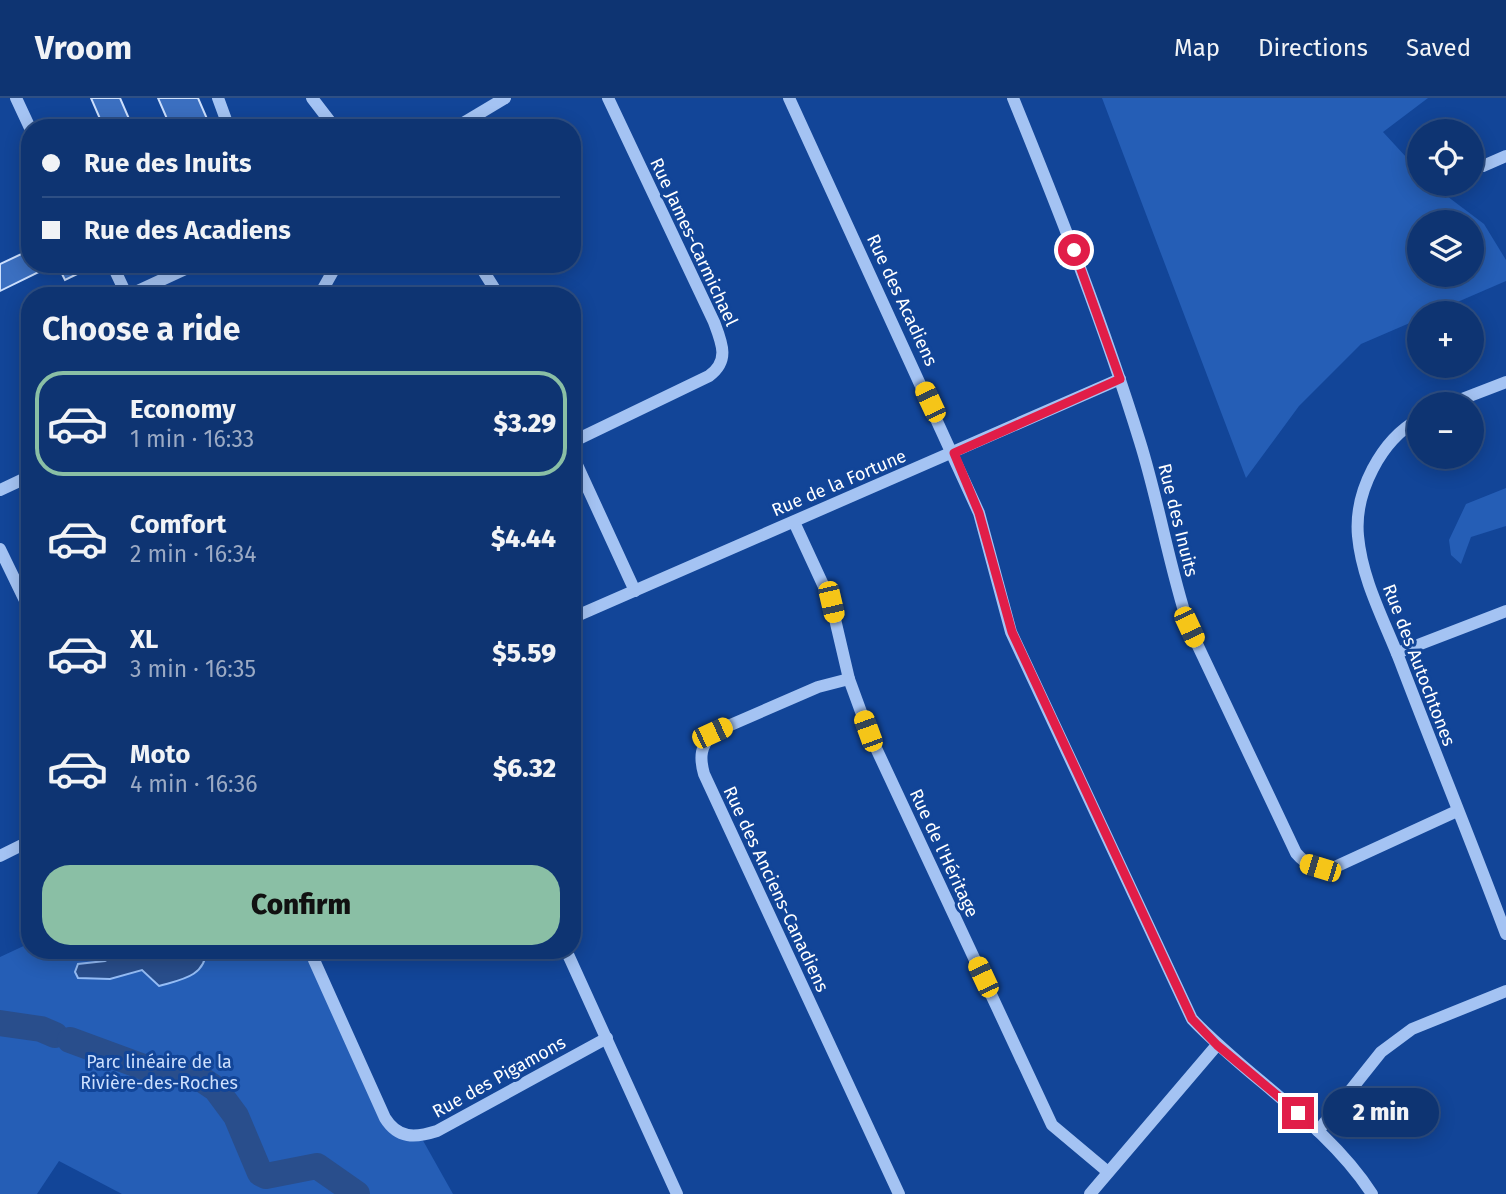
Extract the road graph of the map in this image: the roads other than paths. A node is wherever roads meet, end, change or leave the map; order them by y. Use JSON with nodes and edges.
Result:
{"nodes":[{"id":1,"x":16,"y":98,"type":"edge"},
{"id":2,"x":218,"y":98,"type":"edge"},
{"id":3,"x":312,"y":98,"type":"edge"},
{"id":4,"x":505,"y":98,"type":"edge"},
{"id":5,"x":608,"y":98,"type":"edge"},
{"id":6,"x":789,"y":98,"type":"edge"},
{"id":7,"x":1013,"y":98,"type":"edge"},
{"id":8,"x":26,"y":119,"type":"edge"},
{"id":9,"x":226,"y":119,"type":"edge"},
{"id":10,"x":328,"y":119,"type":"edge"},
{"id":11,"x":470,"y":119,"type":"edge"},
{"id":12,"x":1506,"y":156,"type":"edge"},
{"id":13,"x":1484,"y":166,"type":"edge"},
{"id":14,"x":177,"y":273,"type":"edge"},
{"id":15,"x":146,"y":287,"type":"edge"},
{"id":16,"x":1120,"y":379,"type":"junction"},
{"id":17,"x":1506,"y":382,"type":"edge"},
{"id":18,"x":1480,"y":392,"type":"edge"},
{"id":19,"x":1407,"y":427,"type":"edge"},
{"id":20,"x":581,"y":438,"type":"edge"},
{"id":21,"x":954,"y":453,"type":"junction"},
{"id":22,"x":581,"y":474,"type":"edge"},
{"id":23,"x":21,"y":480,"type":"edge"},
{"id":24,"x":0,"y":490,"type":"edge"},
{"id":25,"x":794,"y":522,"type":"junction"},
{"id":26,"x":0,"y":549,"type":"edge"},
{"id":27,"x":635,"y":591,"type":"junction"},
{"id":28,"x":21,"y":592,"type":"edge"},
{"id":29,"x":1506,"y":611,"type":"edge"},
{"id":30,"x":581,"y":614,"type":"edge"},
{"id":31,"x":1397,"y":653,"type":"junction"},
{"id":32,"x":849,"y":678,"type":"junction"},
{"id":33,"x":1457,"y":811,"type":"junction"},
{"id":34,"x":21,"y":846,"type":"edge"},
{"id":35,"x":0,"y":856,"type":"edge"},
{"id":36,"x":1506,"y":934,"type":"edge"},
{"id":37,"x":314,"y":959,"type":"edge"},
{"id":38,"x":570,"y":959,"type":"edge"},
{"id":39,"x":1506,"y":991,"type":"edge"},
{"id":40,"x":607,"y":1038,"type":"junction"},
{"id":41,"x":1217,"y":1045,"type":"junction"},
{"id":42,"x":1318,"y":1130,"type":"junction"},
{"id":43,"x":1108,"y":1172,"type":"junction"},
{"id":44,"x":677,"y":1194,"type":"edge"},
{"id":45,"x":898,"y":1194,"type":"edge"},
{"id":46,"x":1090,"y":1194,"type":"edge"},
{"id":47,"x":1372,"y":1194,"type":"edge"}],
"edges":[{"from":1,"to":8,"type":"street"},
{"from":2,"to":9,"type":"street"},
{"from":3,"to":10,"type":"street"},
{"from":4,"to":11,"type":"street"},
{"from":5,"to":20,"type":"street","name":"Rue James-Carmichael"},
{"from":6,"to":21,"type":"street","name":"Rue des Acadiens"},
{"from":7,"to":16,"type":"street","name":"Rue des Inuits"},
{"from":12,"to":13,"type":"street"},
{"from":14,"to":15,"type":"street"},
{"from":16,"to":21,"type":"street","name":"Rue de la Fortune"},
{"from":16,"to":33,"type":"street","name":"Rue des Inuits"},
{"from":17,"to":18,"type":"street"},
{"from":19,"to":31,"type":"street","name":"Rue des Autochtones"},
{"from":21,"to":25,"type":"street","name":"Rue de la Fortune"},
{"from":21,"to":41,"type":"street","name":"Rue des Acadiens"},
{"from":22,"to":27,"type":"street"},
{"from":23,"to":24,"type":"street"},
{"from":25,"to":27,"type":"street","name":"Rue de la Fortune"},
{"from":25,"to":32,"type":"street","name":"Rue de l'Héritage"},
{"from":26,"to":28,"type":"street"},
{"from":27,"to":30,"type":"street","name":"Rue de la Fortune"},
{"from":29,"to":31,"type":"street"},
{"from":31,"to":33,"type":"street","name":"Rue des Autochtones"},
{"from":32,"to":43,"type":"street","name":"Rue de l'Héritage"},
{"from":32,"to":45,"type":"street","name":"Rue des Anciens-Canadiens"},
{"from":33,"to":36,"type":"street","name":"Rue des Autochtones"},
{"from":34,"to":35,"type":"street"},
{"from":37,"to":40,"type":"street","name":"Rue des Pigamons"},
{"from":38,"to":40,"type":"street"},
{"from":39,"to":42,"type":"street"},
{"from":40,"to":44,"type":"street"},
{"from":41,"to":42,"type":"street","name":"Rue des Acadiens"},
{"from":41,"to":43,"type":"street"},
{"from":42,"to":47,"type":"street","name":"Rue des Acadiens"},
{"from":43,"to":46,"type":"street"}]}
